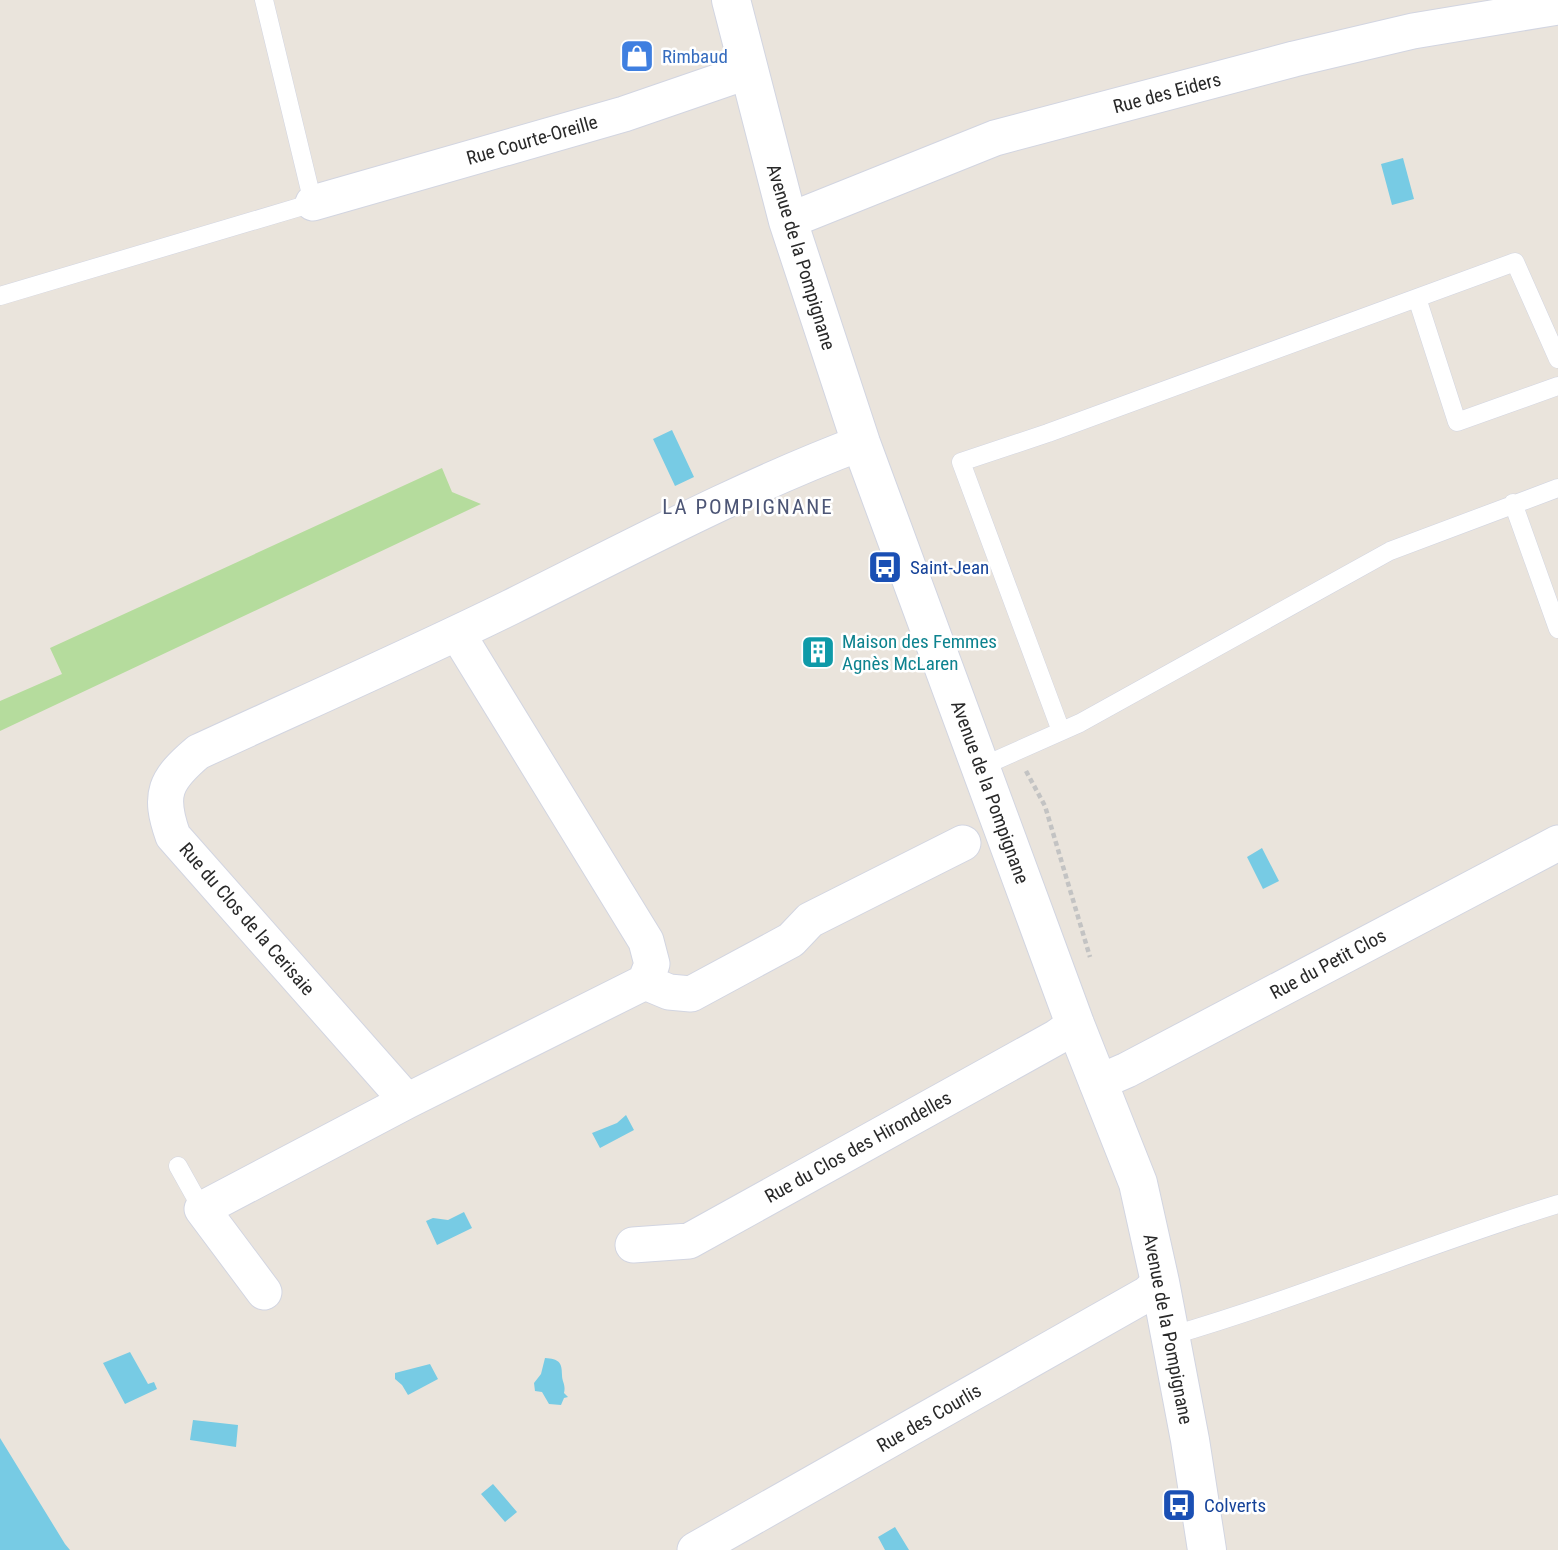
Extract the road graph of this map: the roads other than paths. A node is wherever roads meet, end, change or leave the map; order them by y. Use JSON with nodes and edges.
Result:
{"nodes":[{"id":1,"x":264,"y":0,"type":"edge"},
{"id":2,"x":731,"y":0,"type":"edge"},
{"id":3,"x":1558,"y":6,"type":"edge"},
{"id":4,"x":749,"y":71,"type":"junction"},
{"id":5,"x":313,"y":203,"type":"junction"},
{"id":6,"x":788,"y":221,"type":"junction"},
{"id":7,"x":0,"y":296,"type":"edge"},
{"id":8,"x":1417,"y":298,"type":"junction"},
{"id":9,"x":1558,"y":359,"type":"edge"},
{"id":10,"x":1558,"y":386,"type":"edge"},
{"id":11,"x":862,"y":443,"type":"junction"},
{"id":12,"x":1558,"y":488,"type":"edge"},
{"id":13,"x":1513,"y":503,"type":"junction"},
{"id":14,"x":1558,"y":629,"type":"edge"},
{"id":15,"x":457,"y":633,"type":"junction"},
{"id":16,"x":1060,"y":732,"type":"junction"},
{"id":17,"x":981,"y":767,"type":"junction"},
{"id":18,"x":962,"y":843,"type":"dead end"},
{"id":19,"x":1558,"y":843,"type":"edge"},
{"id":20,"x":645,"y":982,"type":"junction"},
{"id":21,"x":1075,"y":1024,"type":"junction"},
{"id":22,"x":1097,"y":1083,"type":"junction"},
{"id":23,"x":407,"y":1101,"type":"junction"},
{"id":24,"x":178,"y":1166,"type":"dead end"},
{"id":25,"x":1558,"y":1205,"type":"edge"},
{"id":26,"x":202,"y":1209,"type":"junction"},
{"id":27,"x":633,"y":1245,"type":"dead end"},
{"id":28,"x":1160,"y":1282,"type":"junction"},
{"id":29,"x":264,"y":1292,"type":"dead end"},
{"id":30,"x":1170,"y":1336,"type":"junction"},
{"id":31,"x":695,"y":1550,"type":"edge"},
{"id":32,"x":1207,"y":1550,"type":"edge"}],
"edges":[{"from":1,"to":5,"type":"lane"},
{"from":2,"to":4,"type":"main road","name":"Avenue de la Pompignane"},
{"from":3,"to":6,"type":"street","name":"Rue des Eiders"},
{"from":4,"to":5,"type":"street","name":"Rue Courte-Oreille"},
{"from":4,"to":6,"type":"main road","name":"Avenue de la Pompignane"},
{"from":5,"to":7,"type":"lane","name":"Rue Courte-Oreille"},
{"from":6,"to":11,"type":"main road","name":"Avenue de la Pompignane"},
{"from":8,"to":9,"type":"lane"},
{"from":8,"to":10,"type":"lane"},
{"from":8,"to":16,"type":"lane"},
{"from":11,"to":15,"type":"street","name":"Rue du Clos de la Cerisaie"},
{"from":11,"to":17,"type":"main road","name":"Avenue de la Pompignane"},
{"from":12,"to":13,"type":"lane"},
{"from":13,"to":14,"type":"lane"},
{"from":13,"to":16,"type":"lane"},
{"from":15,"to":20,"type":"street"},
{"from":15,"to":23,"type":"street","name":"Rue du Clos de la Cerisaie"},
{"from":16,"to":17,"type":"lane"},
{"from":17,"to":21,"type":"main road","name":"Avenue de la Pompignane"},
{"from":18,"to":20,"type":"street"},
{"from":19,"to":22,"type":"street","name":"Rue du Petit Clos"},
{"from":20,"to":23,"type":"street"},
{"from":21,"to":22,"type":"main road","name":"Avenue de la Pompignane"},
{"from":21,"to":27,"type":"street","name":"Rue du Clos des Hirondelles"},
{"from":22,"to":28,"type":"main road","name":"Avenue de la Pompignane"},
{"from":23,"to":26,"type":"street"},
{"from":24,"to":26,"type":"lane"},
{"from":25,"to":30,"type":"lane"},
{"from":26,"to":29,"type":"street"},
{"from":28,"to":30,"type":"main road","name":"Avenue de la Pompignane"},
{"from":28,"to":31,"type":"street","name":"Rue des Courlis"},
{"from":30,"to":32,"type":"main road","name":"Avenue de la Pompignane"}]}
